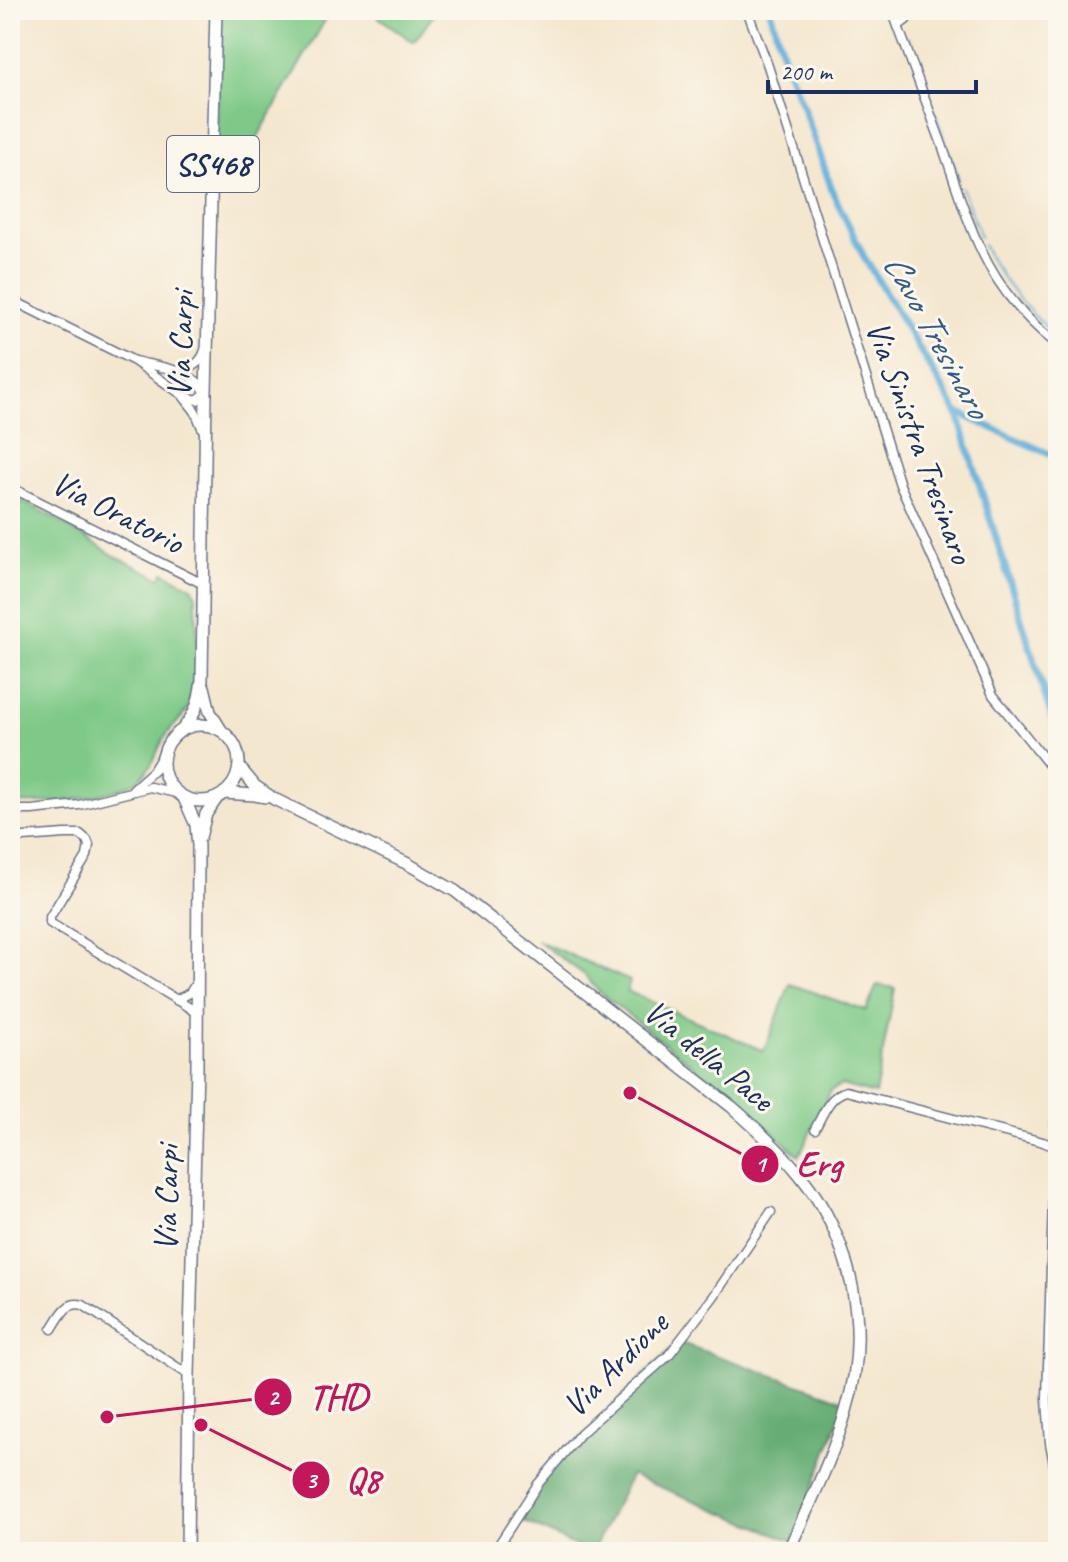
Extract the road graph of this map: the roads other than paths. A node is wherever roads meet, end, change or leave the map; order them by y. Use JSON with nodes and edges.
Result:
{"nodes":[{"id":1,"x":216,"y":10,"type":"edge"},
{"id":2,"x":747,"y":10,"type":"edge"},
{"id":3,"x":892,"y":10,"type":"edge"},
{"id":4,"x":914,"y":10,"type":"edge"},
{"id":5,"x":898,"y":26,"type":"junction"},
{"id":6,"x":10,"y":299,"type":"edge"},
{"id":7,"x":208,"y":334,"type":"junction"},
{"id":8,"x":1058,"y":345,"type":"edge"},
{"id":9,"x":134,"y":361,"type":"junction"},
{"id":10,"x":176,"y":371,"type":"junction"},
{"id":11,"x":206,"y":393,"type":"junction"},
{"id":12,"x":184,"y":396,"type":"junction"},
{"id":13,"x":206,"y":440,"type":"junction"},
{"id":14,"x":10,"y":487,"type":"edge"},
{"id":15,"x":203,"y":584,"type":"junction"},
{"id":16,"x":202,"y":680,"type":"junction"},
{"id":17,"x":182,"y":730,"type":"junction"},
{"id":18,"x":221,"y":730,"type":"junction"},
{"id":19,"x":163,"y":754,"type":"junction"},
{"id":20,"x":239,"y":767,"type":"junction"},
{"id":21,"x":1058,"y":776,"type":"edge"},
{"id":22,"x":129,"y":792,"type":"junction"},
{"id":23,"x":180,"y":796,"type":"junction"},
{"id":24,"x":221,"y":796,"type":"junction"},
{"id":25,"x":274,"y":799,"type":"junction"},
{"id":26,"x":10,"y":810,"type":"edge"},
{"id":27,"x":10,"y":838,"type":"edge"},
{"id":28,"x":198,"y":846,"type":"junction"},
{"id":29,"x":197,"y":982,"type":"junction"},
{"id":30,"x":176,"y":1000,"type":"junction"},
{"id":31,"x":197,"y":1015,"type":"junction"},
{"id":32,"x":1058,"y":1033,"type":"edge"},
{"id":33,"x":815,"y":1129,"type":"dead end"},
{"id":34,"x":1056,"y":1147,"type":"edge"},
{"id":35,"x":771,"y":1212,"type":"dead end"},
{"id":36,"x":52,"y":1329,"type":"dead end"},
{"id":37,"x":189,"y":1375,"type":"junction"},
{"id":38,"x":1058,"y":1485,"type":"edge"},
{"id":39,"x":187,"y":1552,"type":"edge"},
{"id":40,"x":494,"y":1552,"type":"edge"},
{"id":41,"x":788,"y":1552,"type":"edge"}],
"edges":[{"from":1,"to":7,"type":"main road","name":"Via Carpi","number":"SS468"},
{"from":2,"to":21,"type":"street","name":"Via Sinistra Tresinaro"},
{"from":3,"to":5,"type":"street"},
{"from":4,"to":5,"type":"street"},
{"from":5,"to":8,"type":"street"},
{"from":6,"to":9,"type":"street"},
{"from":7,"to":10,"type":"street"},
{"from":7,"to":11,"type":"main road","name":"Via Carpi","number":"SS468"},
{"from":9,"to":10,"type":"street"},
{"from":9,"to":12,"type":"street"},
{"from":10,"to":11,"type":"street"},
{"from":11,"to":12,"type":"street"},
{"from":11,"to":13,"type":"main road","name":"Via Carpi","number":"SS468"},
{"from":12,"to":13,"type":"street"},
{"from":13,"to":15,"type":"main road","name":"Via Carpi","number":"SS468"},
{"from":14,"to":15,"type":"street","name":"Via Oratorio"},
{"from":15,"to":16,"type":"main road","name":"Via Carpi","number":"SS468"},
{"from":16,"to":17,"type":"main road","name":"Via Carpi","number":"SS468"},
{"from":16,"to":18,"type":"main road","name":"Via Carpi","number":"SS468"},
{"from":17,"to":18,"type":"main road"},
{"from":17,"to":19,"type":"main road","name":"Via Carpi","number":"SS468"},
{"from":18,"to":20,"type":"main road","name":"Via Carpi","number":"SS468"},
{"from":19,"to":22,"type":"street"},
{"from":19,"to":23,"type":"main road","name":"Via Carpi"},
{"from":20,"to":24,"type":"main road","name":"Via Carpi"},
{"from":20,"to":25,"type":"main road","name":"Via della Pace","number":"SS468"},
{"from":22,"to":23,"type":"street"},
{"from":22,"to":26,"type":"street"},
{"from":23,"to":24,"type":"main road"},
{"from":23,"to":28,"type":"main road","name":"Via Carpi"},
{"from":24,"to":25,"type":"main road","name":"Via della Pace"},
{"from":24,"to":28,"type":"main road","name":"Via Carpi"},
{"from":25,"to":41,"type":"main road","name":"Via della Pace"},
{"from":27,"to":30,"type":"street"},
{"from":28,"to":29,"type":"main road","name":"Via Carpi"},
{"from":29,"to":30,"type":"street"},
{"from":29,"to":31,"type":"main road","name":"Via Carpi"},
{"from":30,"to":31,"type":"street"},
{"from":31,"to":37,"type":"main road","name":"Via Carpi"},
{"from":32,"to":34,"type":"street"},
{"from":33,"to":34,"type":"street"},
{"from":34,"to":38,"type":"street"},
{"from":35,"to":40,"type":"street","name":"Via Ardione"},
{"from":36,"to":37,"type":"street"},
{"from":37,"to":39,"type":"main road","name":"Via Carpi"}]}
